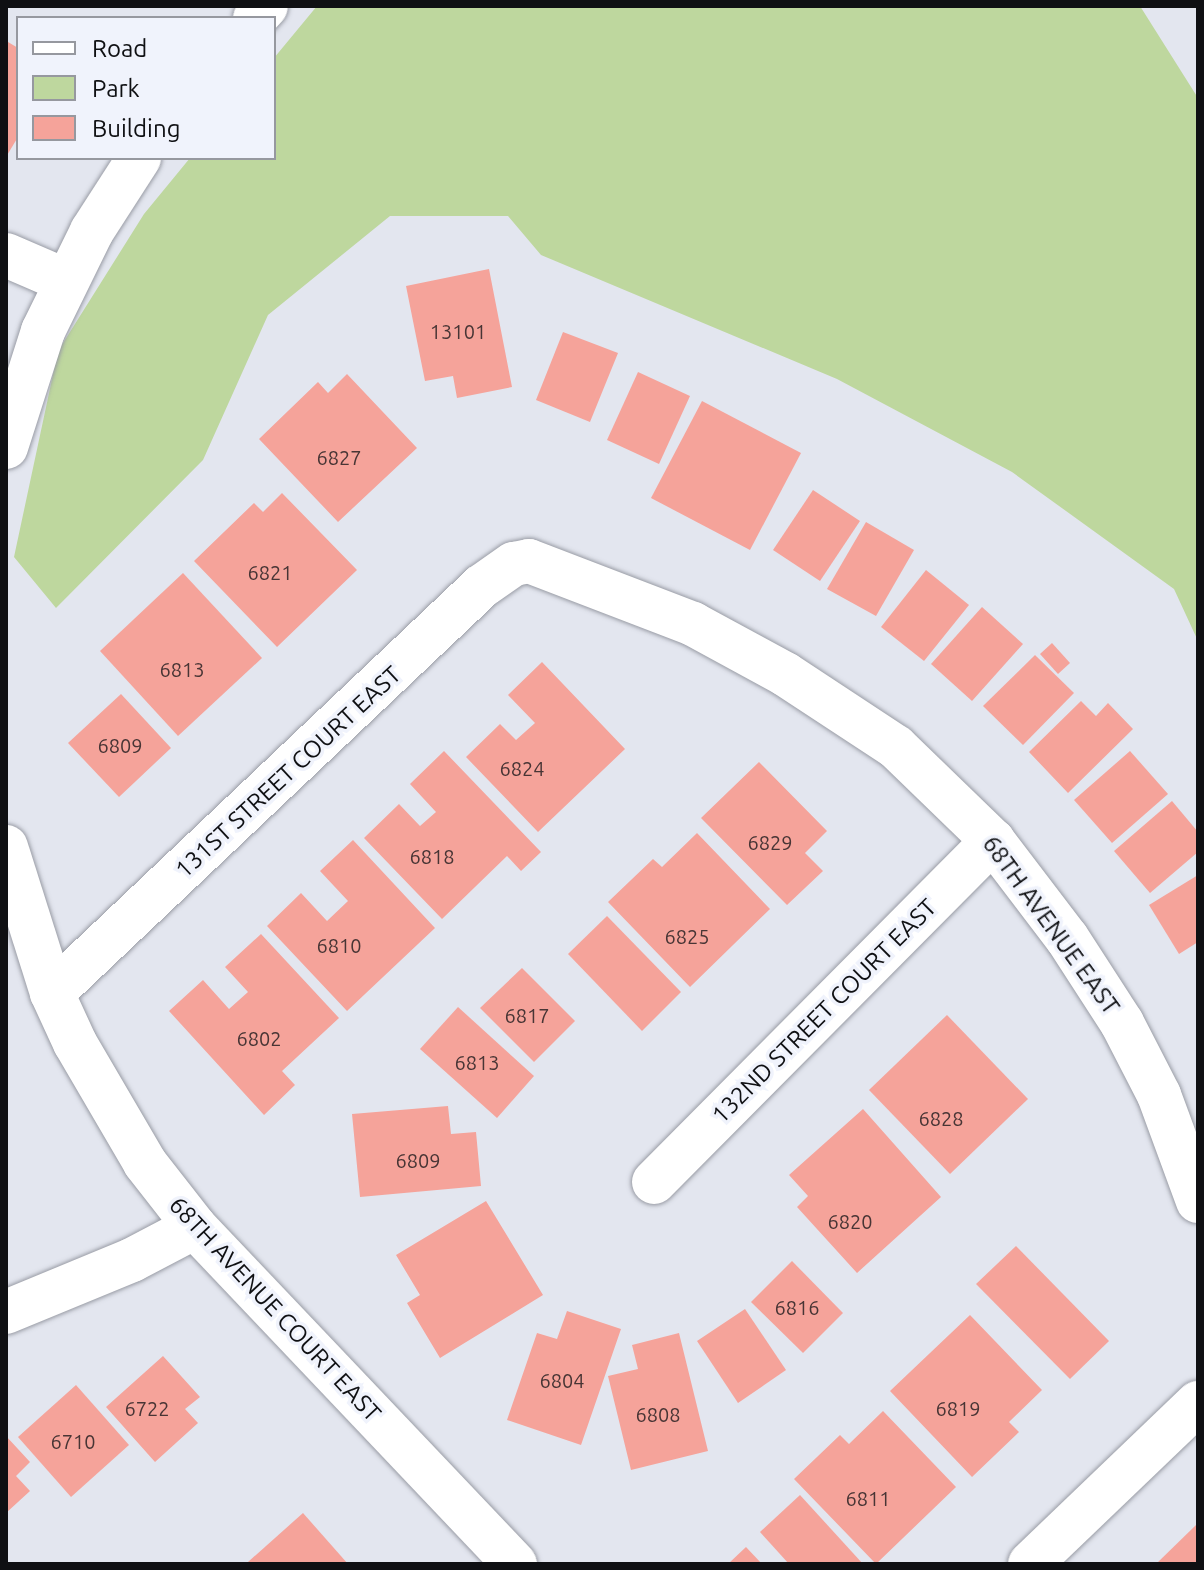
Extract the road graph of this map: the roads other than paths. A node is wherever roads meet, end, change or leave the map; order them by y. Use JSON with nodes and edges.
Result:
{"nodes":[{"id":1,"x":138,"y":160,"type":"edge"},
{"id":2,"x":6,"y":255,"type":"edge"},
{"id":3,"x":66,"y":281,"type":"junction"},
{"id":4,"x":6,"y":447,"type":"edge"},
{"id":5,"x":529,"y":561,"type":"joint"},
{"id":6,"x":993,"y":841,"type":"junction"},
{"id":7,"x":6,"y":847,"type":"edge"},
{"id":8,"x":52,"y":993,"type":"junction"},
{"id":9,"x":654,"y":1182,"type":"dead end"},
{"id":10,"x":1198,"y":1201,"type":"edge"},
{"id":11,"x":195,"y":1227,"type":"junction"},
{"id":12,"x":6,"y":1312,"type":"edge"},
{"id":13,"x":1198,"y":1403,"type":"edge"},
{"id":14,"x":515,"y":1564,"type":"edge"},
{"id":15,"x":1030,"y":1564,"type":"edge"}],
"edges":[{"from":1,"to":3,"type":"street"},
{"from":2,"to":3,"type":"street"},
{"from":3,"to":4,"type":"street"},
{"from":5,"to":6,"type":"street","name":"68TH AVENUE EAST"},
{"from":5,"to":8,"type":"street","name":"131ST STREET COURT EAST"},
{"from":6,"to":9,"type":"street","name":"132ND STREET COURT EAST"},
{"from":6,"to":10,"type":"street","name":"68TH AVENUE EAST"},
{"from":7,"to":8,"type":"street","name":"68TH AVENUE COURT EAST"},
{"from":8,"to":11,"type":"street","name":"68TH AVENUE COURT EAST"},
{"from":11,"to":12,"type":"street"},
{"from":11,"to":14,"type":"street","name":"68TH AVENUE COURT EAST"},
{"from":13,"to":15,"type":"street"}]}
